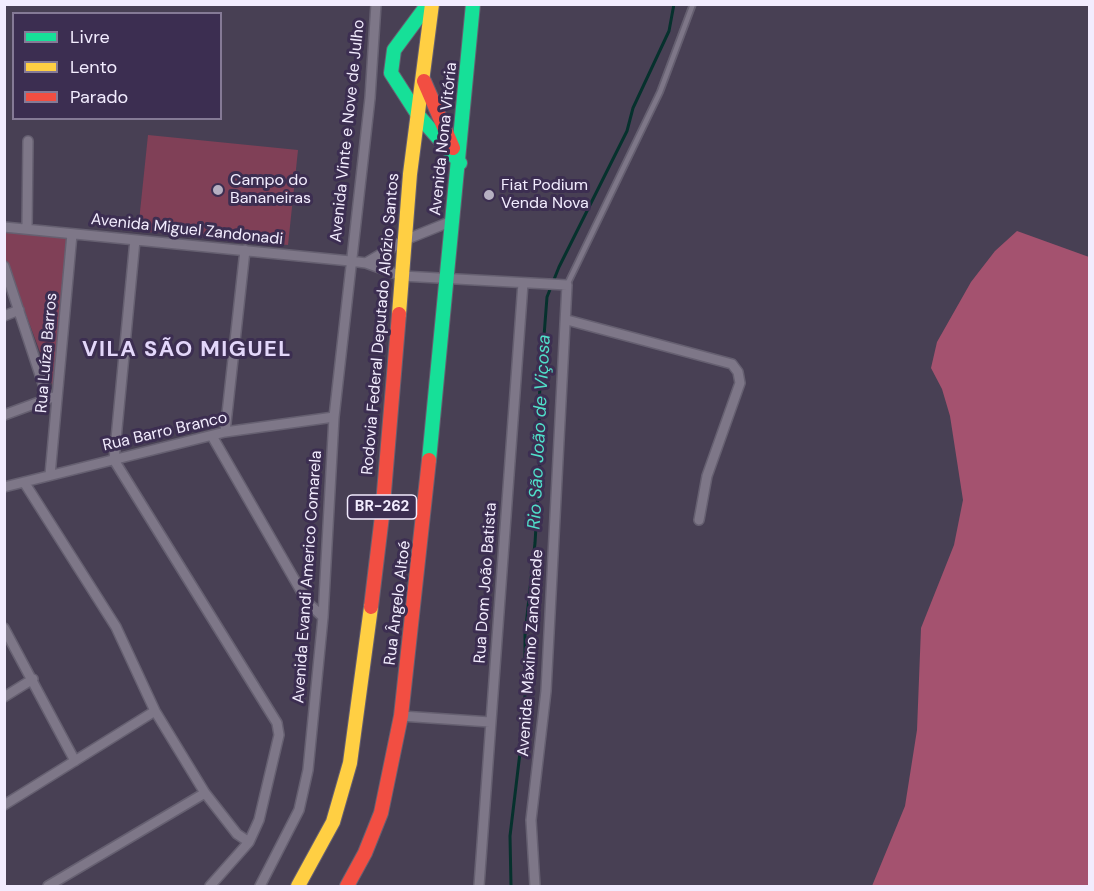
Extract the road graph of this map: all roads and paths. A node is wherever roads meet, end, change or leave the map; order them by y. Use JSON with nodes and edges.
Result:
{"nodes":[{"id":1,"x":376,"y":4,"type":"edge"},
{"id":2,"x":430,"y":4,"type":"edge"},
{"id":3,"x":472,"y":4,"type":"edge"},
{"id":4,"x":693,"y":4,"type":"edge"},
{"id":5,"x":424,"y":80,"type":"junction"},
{"id":6,"x":418,"y":115,"type":"junction"},
{"id":7,"x":28,"y":141,"type":"dead end"},
{"id":8,"x":460,"y":163,"type":"junction"},
{"id":9,"x":452,"y":221,"type":"junction"},
{"id":10,"x":4,"y":227,"type":"edge"},
{"id":11,"x":27,"y":229,"type":"junction"},
{"id":12,"x":72,"y":234,"type":"junction"},
{"id":13,"x":135,"y":240,"type":"junction"},
{"id":14,"x":405,"y":240,"type":"junction"},
{"id":15,"x":244,"y":250,"type":"junction"},
{"id":16,"x":350,"y":261,"type":"junction"},
{"id":17,"x":366,"y":263,"type":"junction"},
{"id":18,"x":4,"y":266,"type":"edge"},
{"id":19,"x":402,"y":276,"type":"junction"},
{"id":20,"x":446,"y":278,"type":"junction"},
{"id":21,"x":527,"y":283,"type":"junction"},
{"id":22,"x":565,"y":285,"type":"junction"},
{"id":23,"x":19,"y":310,"type":"junction"},
{"id":24,"x":4,"y":315,"type":"edge"},
{"id":25,"x":567,"y":320,"type":"junction"},
{"id":26,"x":58,"y":396,"type":"junction"},
{"id":27,"x":48,"y":399,"type":"junction"},
{"id":28,"x":4,"y":415,"type":"edge"},
{"id":29,"x":334,"y":417,"type":"junction"},
{"id":30,"x":225,"y":432,"type":"junction"},
{"id":31,"x":212,"y":436,"type":"junction"},
{"id":32,"x":114,"y":460,"type":"junction"},
{"id":33,"x":50,"y":475,"type":"junction"},
{"id":34,"x":24,"y":482,"type":"junction"},
{"id":35,"x":4,"y":487,"type":"edge"},
{"id":36,"x":699,"y":520,"type":"dead end"},
{"id":37,"x":323,"y":617,"type":"junction"},
{"id":38,"x":4,"y":628,"type":"edge"},
{"id":39,"x":33,"y":679,"type":"junction"},
{"id":40,"x":4,"y":697,"type":"edge"},
{"id":41,"x":155,"y":711,"type":"junction"},
{"id":42,"x":401,"y":716,"type":"junction"},
{"id":43,"x":490,"y":722,"type":"junction"},
{"id":44,"x":75,"y":761,"type":"junction"},
{"id":45,"x":205,"y":794,"type":"junction"},
{"id":46,"x":4,"y":805,"type":"edge"},
{"id":47,"x":249,"y":842,"type":"junction"},
{"id":48,"x":48,"y":886,"type":"edge"},
{"id":49,"x":210,"y":886,"type":"edge"},
{"id":50,"x":260,"y":886,"type":"edge"},
{"id":51,"x":298,"y":886,"type":"edge"},
{"id":52,"x":347,"y":886,"type":"edge"},
{"id":53,"x":479,"y":886,"type":"edge"},
{"id":54,"x":535,"y":886,"type":"edge"}],
"edges":[{"from":1,"to":16,"type":"street","name":"Avenida Vinte e Nove de Julho"},
{"from":2,"to":5,"type":"main road","name":"Rodovia Federal Deputado Aloízio Santos","number":"BR-262"},
{"from":2,"to":6,"type":"main road"},
{"from":3,"to":8,"type":"main road","name":"Avenida Nona Vitória"},
{"from":4,"to":22,"type":"lane"},
{"from":5,"to":6,"type":"main road","name":"Rodovia Federal Deputado Aloízio Santos","number":"BR-262"},
{"from":5,"to":8,"type":"main road"},
{"from":6,"to":8,"type":"main road"},
{"from":6,"to":14,"type":"main road","name":"Rodovia Federal Deputado Aloízio Santos","number":"BR-262"},
{"from":7,"to":11,"type":"street"},
{"from":8,"to":9,"type":"main road","name":"Avenida Nona Vitória"},
{"from":9,"to":14,"type":"street"},
{"from":9,"to":20,"type":"main road","name":"Avenida Nona Vitória"},
{"from":10,"to":11,"type":"street","name":"Avenida Miguel Zandonadi"},
{"from":11,"to":12,"type":"street","name":"Avenida Miguel Zandonadi"},
{"from":12,"to":13,"type":"street","name":"Avenida Miguel Zandonadi"},
{"from":12,"to":26,"type":"street","name":"Rua Luíza Barros"},
{"from":13,"to":15,"type":"street","name":"Avenida Miguel Zandonadi"},
{"from":13,"to":32,"type":"street"},
{"from":14,"to":17,"type":"street"},
{"from":14,"to":19,"type":"main road","name":"Rodovia Federal Deputado Aloízio Santos","number":"BR-262"},
{"from":15,"to":16,"type":"street","name":"Avenida Miguel Zandonadi"},
{"from":15,"to":30,"type":"street"},
{"from":16,"to":17,"type":"street","name":"Avenida Miguel Zandonadi"},
{"from":16,"to":29,"type":"street","name":"Avenida Evandi Americo Comarela"},
{"from":17,"to":19,"type":"street","name":"Avenida Miguel Zandonadi"},
{"from":18,"to":23,"type":"street"},
{"from":19,"to":20,"type":"street","name":"Avenida Miguel Zandonadi"},
{"from":19,"to":51,"type":"main road","name":"Rodovia Federal Deputado Aloízio Santos","number":"BR-262"},
{"from":20,"to":21,"type":"street","name":"Avenida Miguel Zandonadi"},
{"from":20,"to":42,"type":"main road","name":"Rua Ângelo Altoé"},
{"from":21,"to":22,"type":"street"},
{"from":21,"to":43,"type":"street","name":"Rua Dom João Batista"},
{"from":22,"to":25,"type":"street","name":"Avenida Máximo Zandonade"},
{"from":23,"to":24,"type":"street"},
{"from":23,"to":27,"type":"street"},
{"from":25,"to":36,"type":"street"},
{"from":25,"to":54,"type":"street","name":"Avenida Máximo Zandonade"},
{"from":26,"to":27,"type":"street"},
{"from":26,"to":33,"type":"street","name":"Rua Luíza Barros"},
{"from":27,"to":28,"type":"street"},
{"from":29,"to":30,"type":"street","name":"Rua Barro Branco"},
{"from":29,"to":37,"type":"street","name":"Avenida Evandi Americo Comarela"},
{"from":30,"to":31,"type":"street","name":"Rua Barro Branco"},
{"from":31,"to":32,"type":"street","name":"Rua Barro Branco"},
{"from":31,"to":37,"type":"street"},
{"from":32,"to":33,"type":"street","name":"Rua Barro Branco"},
{"from":32,"to":47,"type":"street"},
{"from":33,"to":34,"type":"street","name":"Rua Barro Branco"},
{"from":34,"to":35,"type":"street","name":"Rua Barro Branco"},
{"from":34,"to":41,"type":"street"},
{"from":37,"to":50,"type":"street","name":"Avenida Evandi Americo Comarela"},
{"from":38,"to":39,"type":"street"},
{"from":39,"to":40,"type":"street"},
{"from":39,"to":44,"type":"street"},
{"from":41,"to":44,"type":"street"},
{"from":41,"to":45,"type":"street"},
{"from":42,"to":43,"type":"street"},
{"from":42,"to":52,"type":"main road","name":"Rua Ângelo Altoé"},
{"from":43,"to":53,"type":"street","name":"Rua Dom João Batista"},
{"from":44,"to":46,"type":"street"},
{"from":45,"to":47,"type":"street"},
{"from":45,"to":48,"type":"street"},
{"from":47,"to":49,"type":"street"}]}
